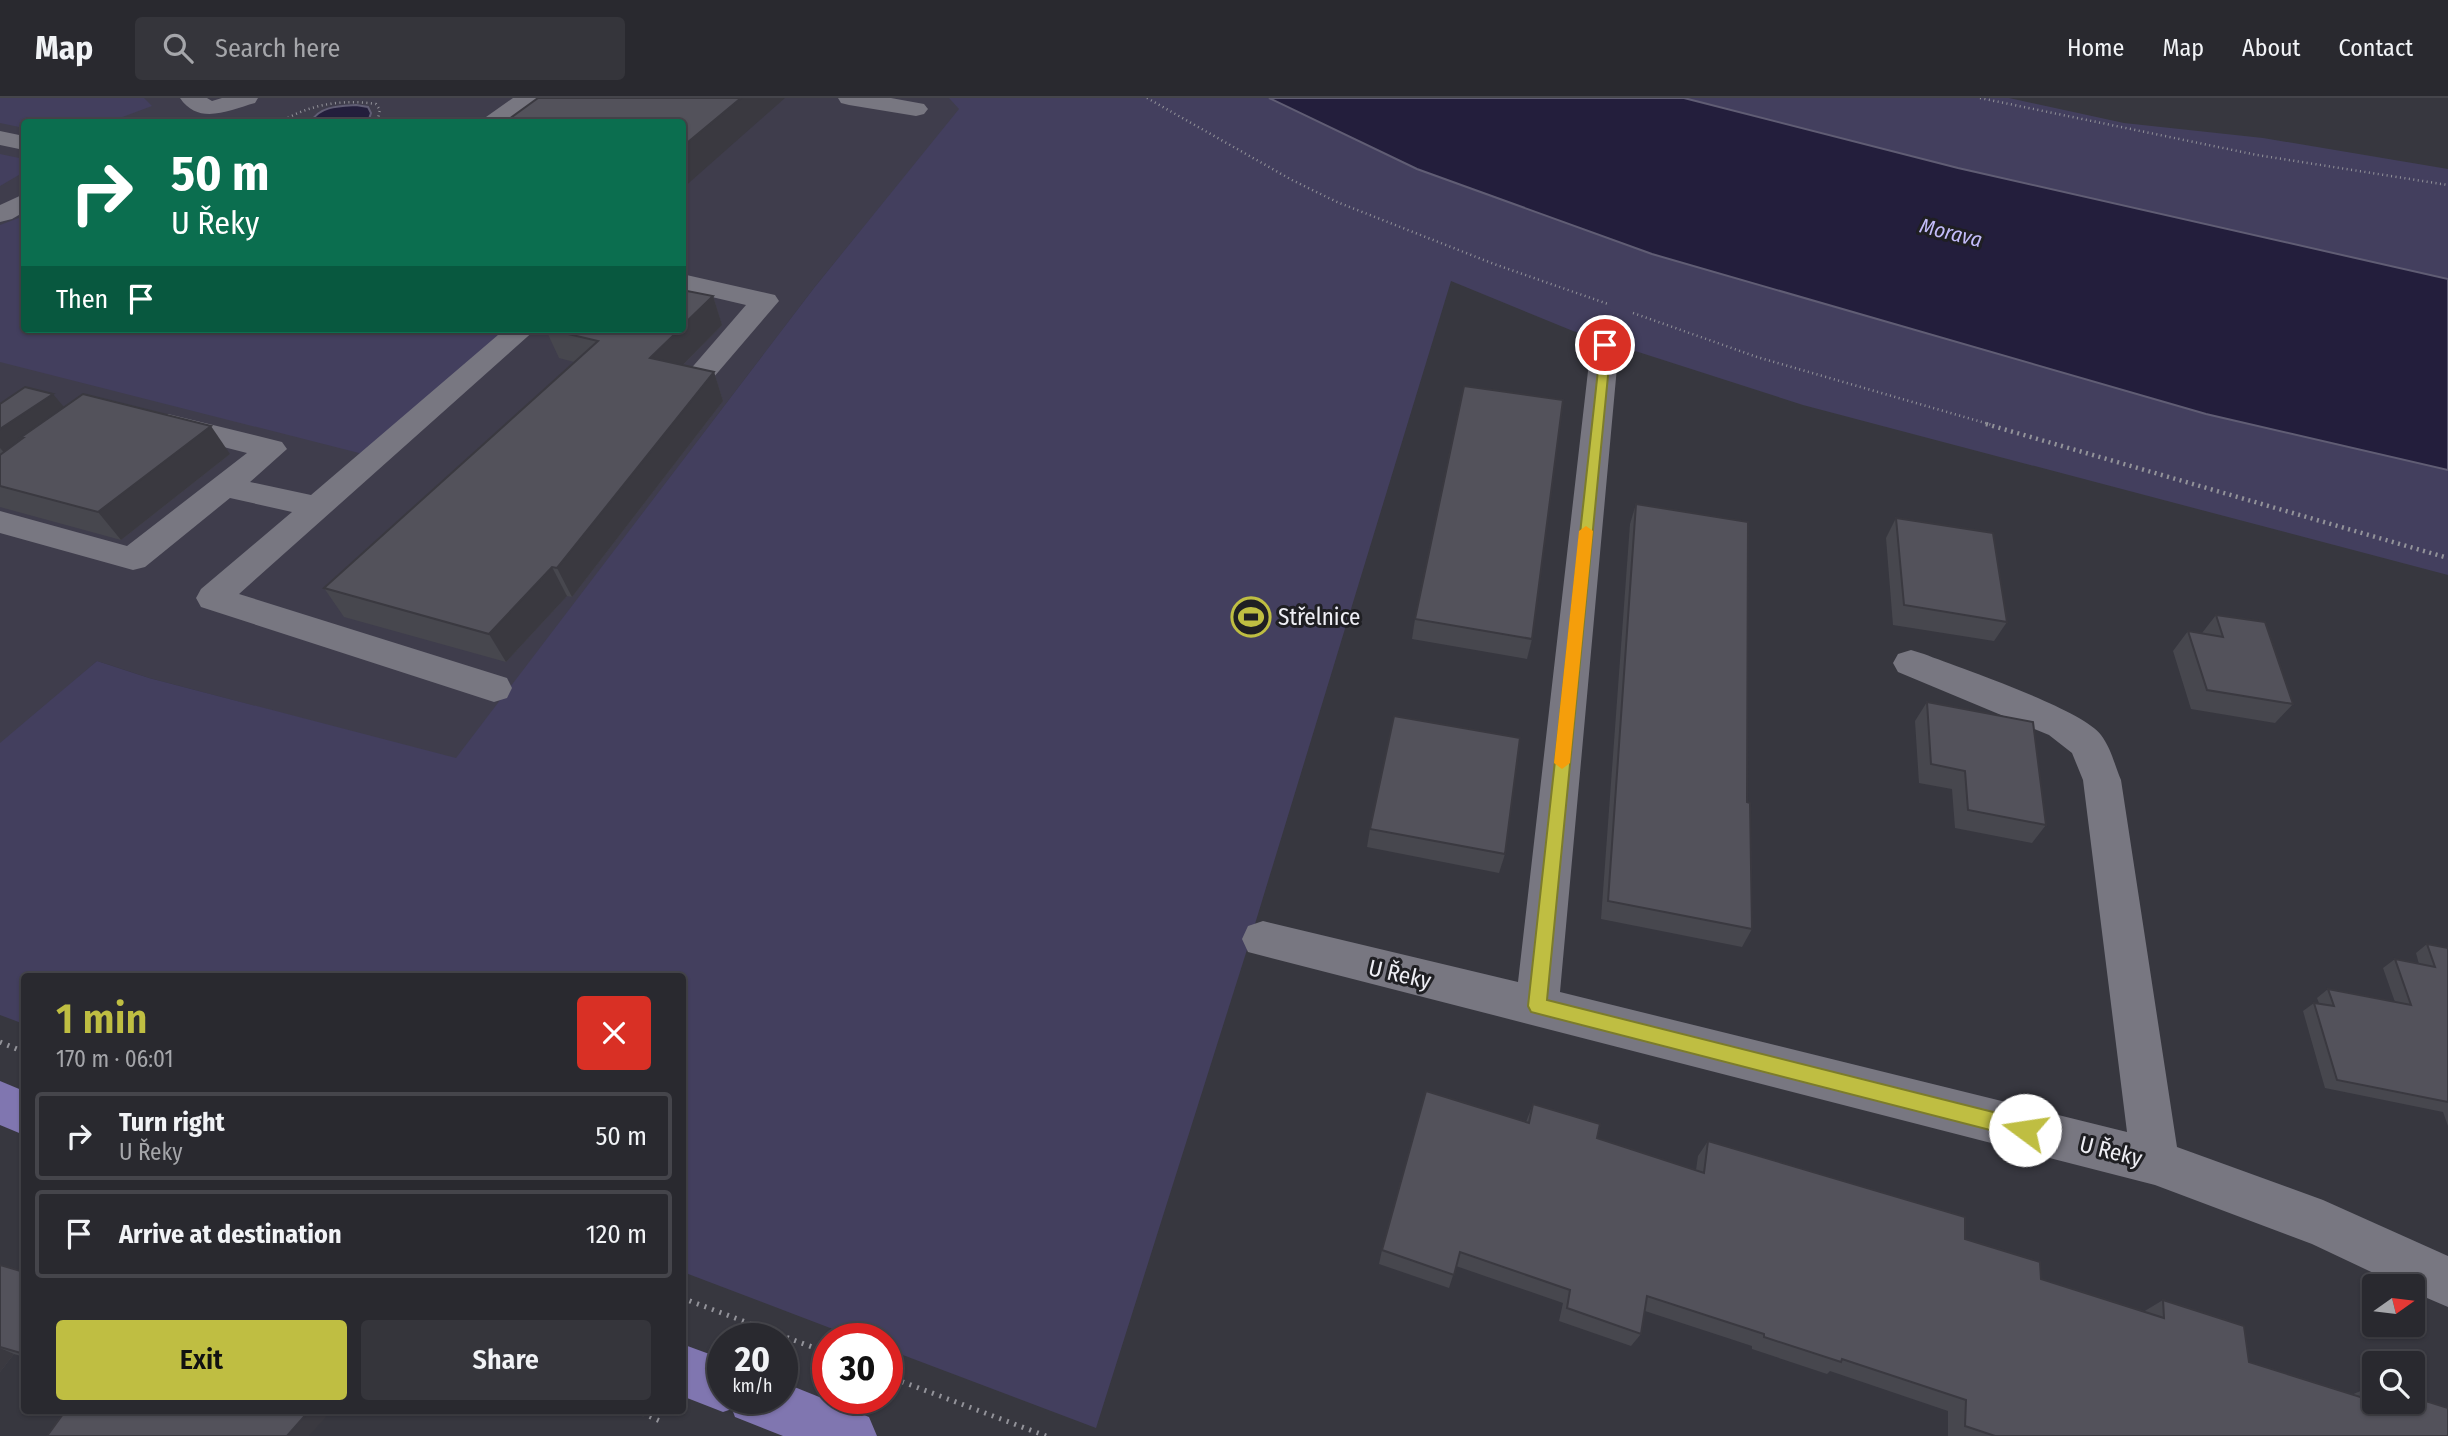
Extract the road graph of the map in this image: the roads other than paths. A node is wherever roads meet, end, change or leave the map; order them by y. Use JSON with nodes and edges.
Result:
{"nodes":[{"id":1,"x":247,"y":98,"type":"edge"},
{"id":2,"x":528,"y":98,"type":"edge"},
{"id":3,"x":849,"y":98,"type":"edge"},
{"id":4,"x":923,"y":102,"type":"edge"},
{"id":5,"x":196,"y":108,"type":"edge"},
{"id":6,"x":498,"y":119,"type":"edge"},
{"id":7,"x":0,"y":138,"type":"edge"},
{"id":8,"x":21,"y":142,"type":"edge"},
{"id":9,"x":21,"y":204,"type":"edge"},
{"id":10,"x":0,"y":214,"type":"edge"},
{"id":11,"x":686,"y":283,"type":"edge"},
{"id":12,"x":517,"y":333,"type":"edge"},
{"id":13,"x":1605,"y":345,"type":"dead end"},
{"id":14,"x":697,"y":379,"type":"edge"},
{"id":15,"x":141,"y":416,"type":"edge"},
{"id":16,"x":226,"y":487,"type":"junction"},
{"id":17,"x":318,"y":508,"type":"junction"},
{"id":18,"x":0,"y":522,"type":"edge"},
{"id":19,"x":1910,"y":663,"type":"dead end"},
{"id":20,"x":494,"y":688,"type":"dead end"},
{"id":21,"x":1263,"y":939,"type":"dead end"},
{"id":22,"x":1537,"y":1006,"type":"junction"},
{"id":23,"x":0,"y":1103,"type":"edge"},
{"id":24,"x":21,"y":1112,"type":"edge"},
{"id":25,"x":2155,"y":1162,"type":"junction"},
{"id":26,"x":2448,"y":1282,"type":"edge"},
{"id":27,"x":686,"y":1372,"type":"edge"},
{"id":28,"x":707,"y":1380,"type":"edge"},
{"id":29,"x":787,"y":1414,"type":"edge"},
{"id":30,"x":823,"y":1431,"type":"edge"}],
"edges":[{"from":1,"to":5,"type":"street"},
{"from":2,"to":6,"type":"street"},
{"from":3,"to":4,"type":"street"},
{"from":7,"to":8,"type":"street"},
{"from":9,"to":10,"type":"street"},
{"from":11,"to":14,"type":"street"},
{"from":12,"to":17,"type":"street"},
{"from":13,"to":22,"type":"street"},
{"from":15,"to":16,"type":"street"},
{"from":16,"to":17,"type":"street"},
{"from":16,"to":18,"type":"street"},
{"from":17,"to":20,"type":"street"},
{"from":19,"to":25,"type":"street","name":"U Řeky"},
{"from":21,"to":22,"type":"street","name":"U Řeky"},
{"from":22,"to":25,"type":"street","name":"U Řeky"},
{"from":23,"to":24,"type":"main road"},
{"from":25,"to":26,"type":"street","name":"U Řeky"},
{"from":27,"to":28,"type":"main road"},
{"from":29,"to":30,"type":"main road"}]}
